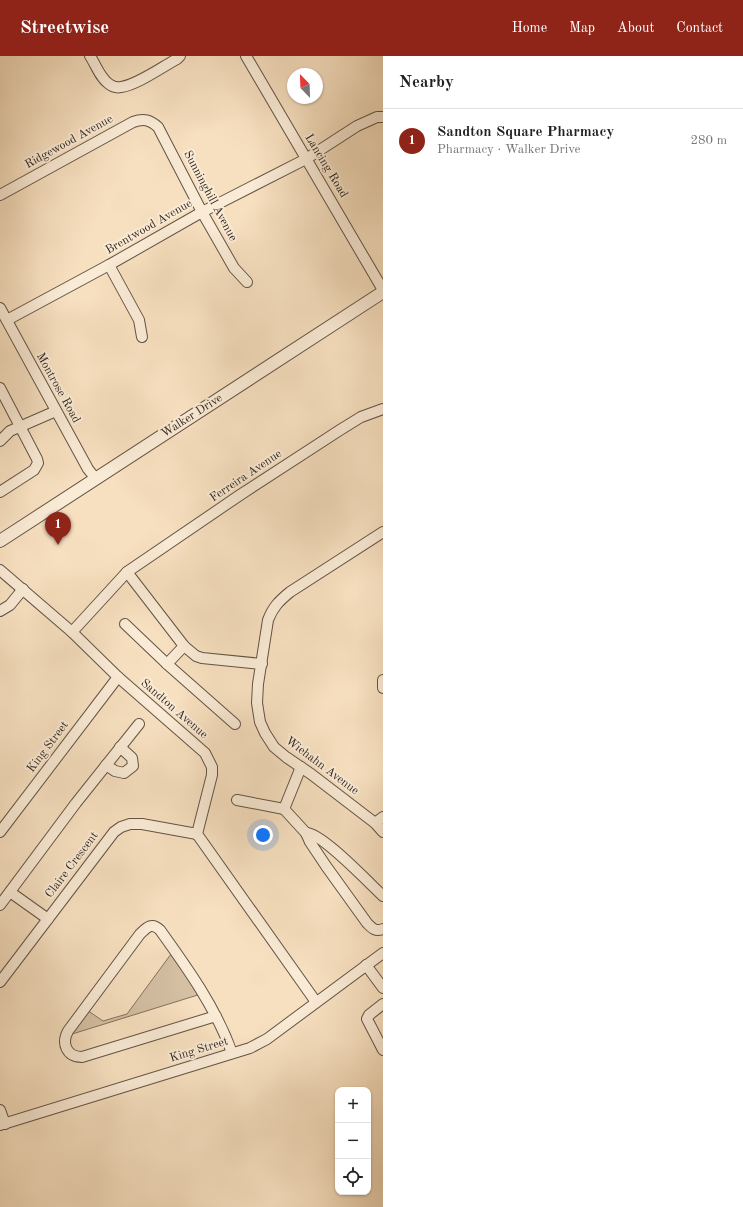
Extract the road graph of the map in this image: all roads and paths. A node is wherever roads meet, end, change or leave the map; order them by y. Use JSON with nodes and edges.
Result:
{"nodes":[{"id":1,"x":90,"y":56,"type":"edge"},
{"id":2,"x":180,"y":56,"type":"edge"},
{"id":3,"x":246,"y":56,"type":"edge"},
{"id":4,"x":383,"y":117,"type":"edge"},
{"id":5,"x":152,"y":122,"type":"joint"},
{"id":6,"x":306,"y":159,"type":"junction"},
{"id":7,"x":0,"y":195,"type":"edge"},
{"id":8,"x":202,"y":212,"type":"junction"},
{"id":9,"x":109,"y":265,"type":"junction"},
{"id":10,"x":247,"y":282,"type":"dead end"},
{"id":11,"x":383,"y":291,"type":"edge"},
{"id":12,"x":0,"y":308,"type":"edge"},
{"id":13,"x":7,"y":320,"type":"junction"},
{"id":14,"x":142,"y":337,"type":"dead end"},
{"id":15,"x":0,"y":388,"type":"edge"},
{"id":16,"x":383,"y":409,"type":"edge"},
{"id":17,"x":56,"y":411,"type":"junction"},
{"id":18,"x":20,"y":427,"type":"junction"},
{"id":19,"x":0,"y":441,"type":"edge"},
{"id":20,"x":96,"y":479,"type":"junction"},
{"id":21,"x":0,"y":492,"type":"edge"},
{"id":22,"x":383,"y":532,"type":"edge"},
{"id":23,"x":0,"y":541,"type":"edge"},
{"id":24,"x":0,"y":570,"type":"edge"},
{"id":25,"x":127,"y":572,"type":"junction"},
{"id":26,"x":23,"y":589,"type":"junction"},
{"id":27,"x":0,"y":611,"type":"edge"},
{"id":28,"x":125,"y":624,"type":"dead end"},
{"id":29,"x":72,"y":632,"type":"junction"},
{"id":30,"x":184,"y":646,"type":"junction"},
{"id":31,"x":167,"y":664,"type":"junction"},
{"id":32,"x":262,"y":664,"type":"junction"},
{"id":33,"x":118,"y":677,"type":"junction"},
{"id":34,"x":383,"y":680,"type":"edge"},
{"id":35,"x":383,"y":688,"type":"edge"},
{"id":36,"x":139,"y":724,"type":"dead end"},
{"id":37,"x":235,"y":724,"type":"dead end"},
{"id":38,"x":120,"y":747,"type":"junction"},
{"id":39,"x":106,"y":765,"type":"junction"},
{"id":40,"x":301,"y":767,"type":"junction"},
{"id":41,"x":237,"y":800,"type":"dead end"},
{"id":42,"x":284,"y":809,"type":"junction"},
{"id":43,"x":379,"y":820,"type":"edge"},
{"id":44,"x":0,"y":832,"type":"edge"},
{"id":45,"x":383,"y":832,"type":"edge"},
{"id":46,"x":306,"y":833,"type":"junction"},
{"id":47,"x":197,"y":834,"type":"junction"},
{"id":48,"x":10,"y":892,"type":"junction"},
{"id":49,"x":383,"y":896,"type":"edge"},
{"id":50,"x":0,"y":905,"type":"edge"},
{"id":51,"x":48,"y":919,"type":"junction"},
{"id":52,"x":383,"y":929,"type":"edge"},
{"id":53,"x":383,"y":953,"type":"edge"},
{"id":54,"x":366,"y":965,"type":"junction"},
{"id":55,"x":0,"y":982,"type":"edge"},
{"id":56,"x":383,"y":988,"type":"edge"},
{"id":57,"x":316,"y":1002,"type":"junction"},
{"id":58,"x":383,"y":1004,"type":"edge"},
{"id":59,"x":216,"y":1016,"type":"junction"},
{"id":60,"x":383,"y":1050,"type":"edge"},
{"id":61,"x":232,"y":1053,"type":"junction"},
{"id":62,"x":0,"y":1110,"type":"edge"},
{"id":63,"x":2,"y":1125,"type":"edge"}],
"edges":[{"from":1,"to":2,"type":"street"},
{"from":3,"to":6,"type":"street","name":"Lancing Road"},
{"from":4,"to":6,"type":"street","name":"Brentwood Avenue"},
{"from":5,"to":7,"type":"street","name":"Ridgewood Avenue"},
{"from":5,"to":8,"type":"street","name":"Sunninghill Avenue"},
{"from":6,"to":8,"type":"street","name":"Brentwood Avenue"},
{"from":6,"to":11,"type":"street","name":"Lancing Road"},
{"from":8,"to":9,"type":"street","name":"Brentwood Avenue"},
{"from":8,"to":10,"type":"street","name":"Sunninghill Avenue"},
{"from":9,"to":13,"type":"street","name":"Brentwood Avenue"},
{"from":9,"to":14,"type":"street"},
{"from":11,"to":20,"type":"street","name":"Walker Drive"},
{"from":12,"to":13,"type":"street","name":"Montrose Road"},
{"from":13,"to":17,"type":"street","name":"Montrose Road"},
{"from":15,"to":18,"type":"street"},
{"from":16,"to":25,"type":"street","name":"Ferreira Avenue"},
{"from":17,"to":18,"type":"street"},
{"from":17,"to":20,"type":"street","name":"Montrose Road"},
{"from":18,"to":19,"type":"street"},
{"from":18,"to":21,"type":"street"},
{"from":20,"to":23,"type":"street","name":"Walker Drive"},
{"from":22,"to":32,"type":"street","name":"Wiehahn Avenue"},
{"from":24,"to":26,"type":"street","name":"Sandton Avenue"},
{"from":25,"to":29,"type":"street","name":"Ferreira Avenue"},
{"from":25,"to":30,"type":"street"},
{"from":26,"to":27,"type":"street"},
{"from":26,"to":29,"type":"street","name":"Sandton Avenue"},
{"from":28,"to":31,"type":"street"},
{"from":29,"to":33,"type":"street","name":"Sandton Avenue"},
{"from":30,"to":31,"type":"street"},
{"from":30,"to":32,"type":"street"},
{"from":31,"to":37,"type":"street"},
{"from":32,"to":40,"type":"street","name":"Wiehahn Avenue"},
{"from":33,"to":44,"type":"street","name":"King Street"},
{"from":33,"to":47,"type":"street","name":"Sandton Avenue"},
{"from":34,"to":35,"type":"street"},
{"from":36,"to":38,"type":"street"},
{"from":38,"to":39,"type":"street"},
{"from":38,"to":39,"type":"street"},
{"from":39,"to":48,"type":"street"},
{"from":40,"to":42,"type":"street"},
{"from":40,"to":43,"type":"street","name":"Wiehahn Avenue"},
{"from":41,"to":42,"type":"street"},
{"from":42,"to":46,"type":"street"},
{"from":43,"to":45,"type":"street","name":"Wiehahn Avenue"},
{"from":46,"to":49,"type":"street"},
{"from":46,"to":52,"type":"street"},
{"from":47,"to":51,"type":"street","name":"Claire Crescent"},
{"from":47,"to":57,"type":"street"},
{"from":48,"to":50,"type":"street"},
{"from":48,"to":51,"type":"street"},
{"from":51,"to":55,"type":"street","name":"Claire Crescent"},
{"from":53,"to":54,"type":"street","name":"King Street"},
{"from":54,"to":56,"type":"street"},
{"from":54,"to":57,"type":"street","name":"King Street"},
{"from":57,"to":61,"type":"street","name":"King Street"},
{"from":58,"to":60,"type":"street"},
{"from":59,"to":59,"type":"street"},
{"from":59,"to":61,"type":"street"},
{"from":61,"to":63,"type":"street","name":"King Street"},
{"from":62,"to":63,"type":"street"}]}
